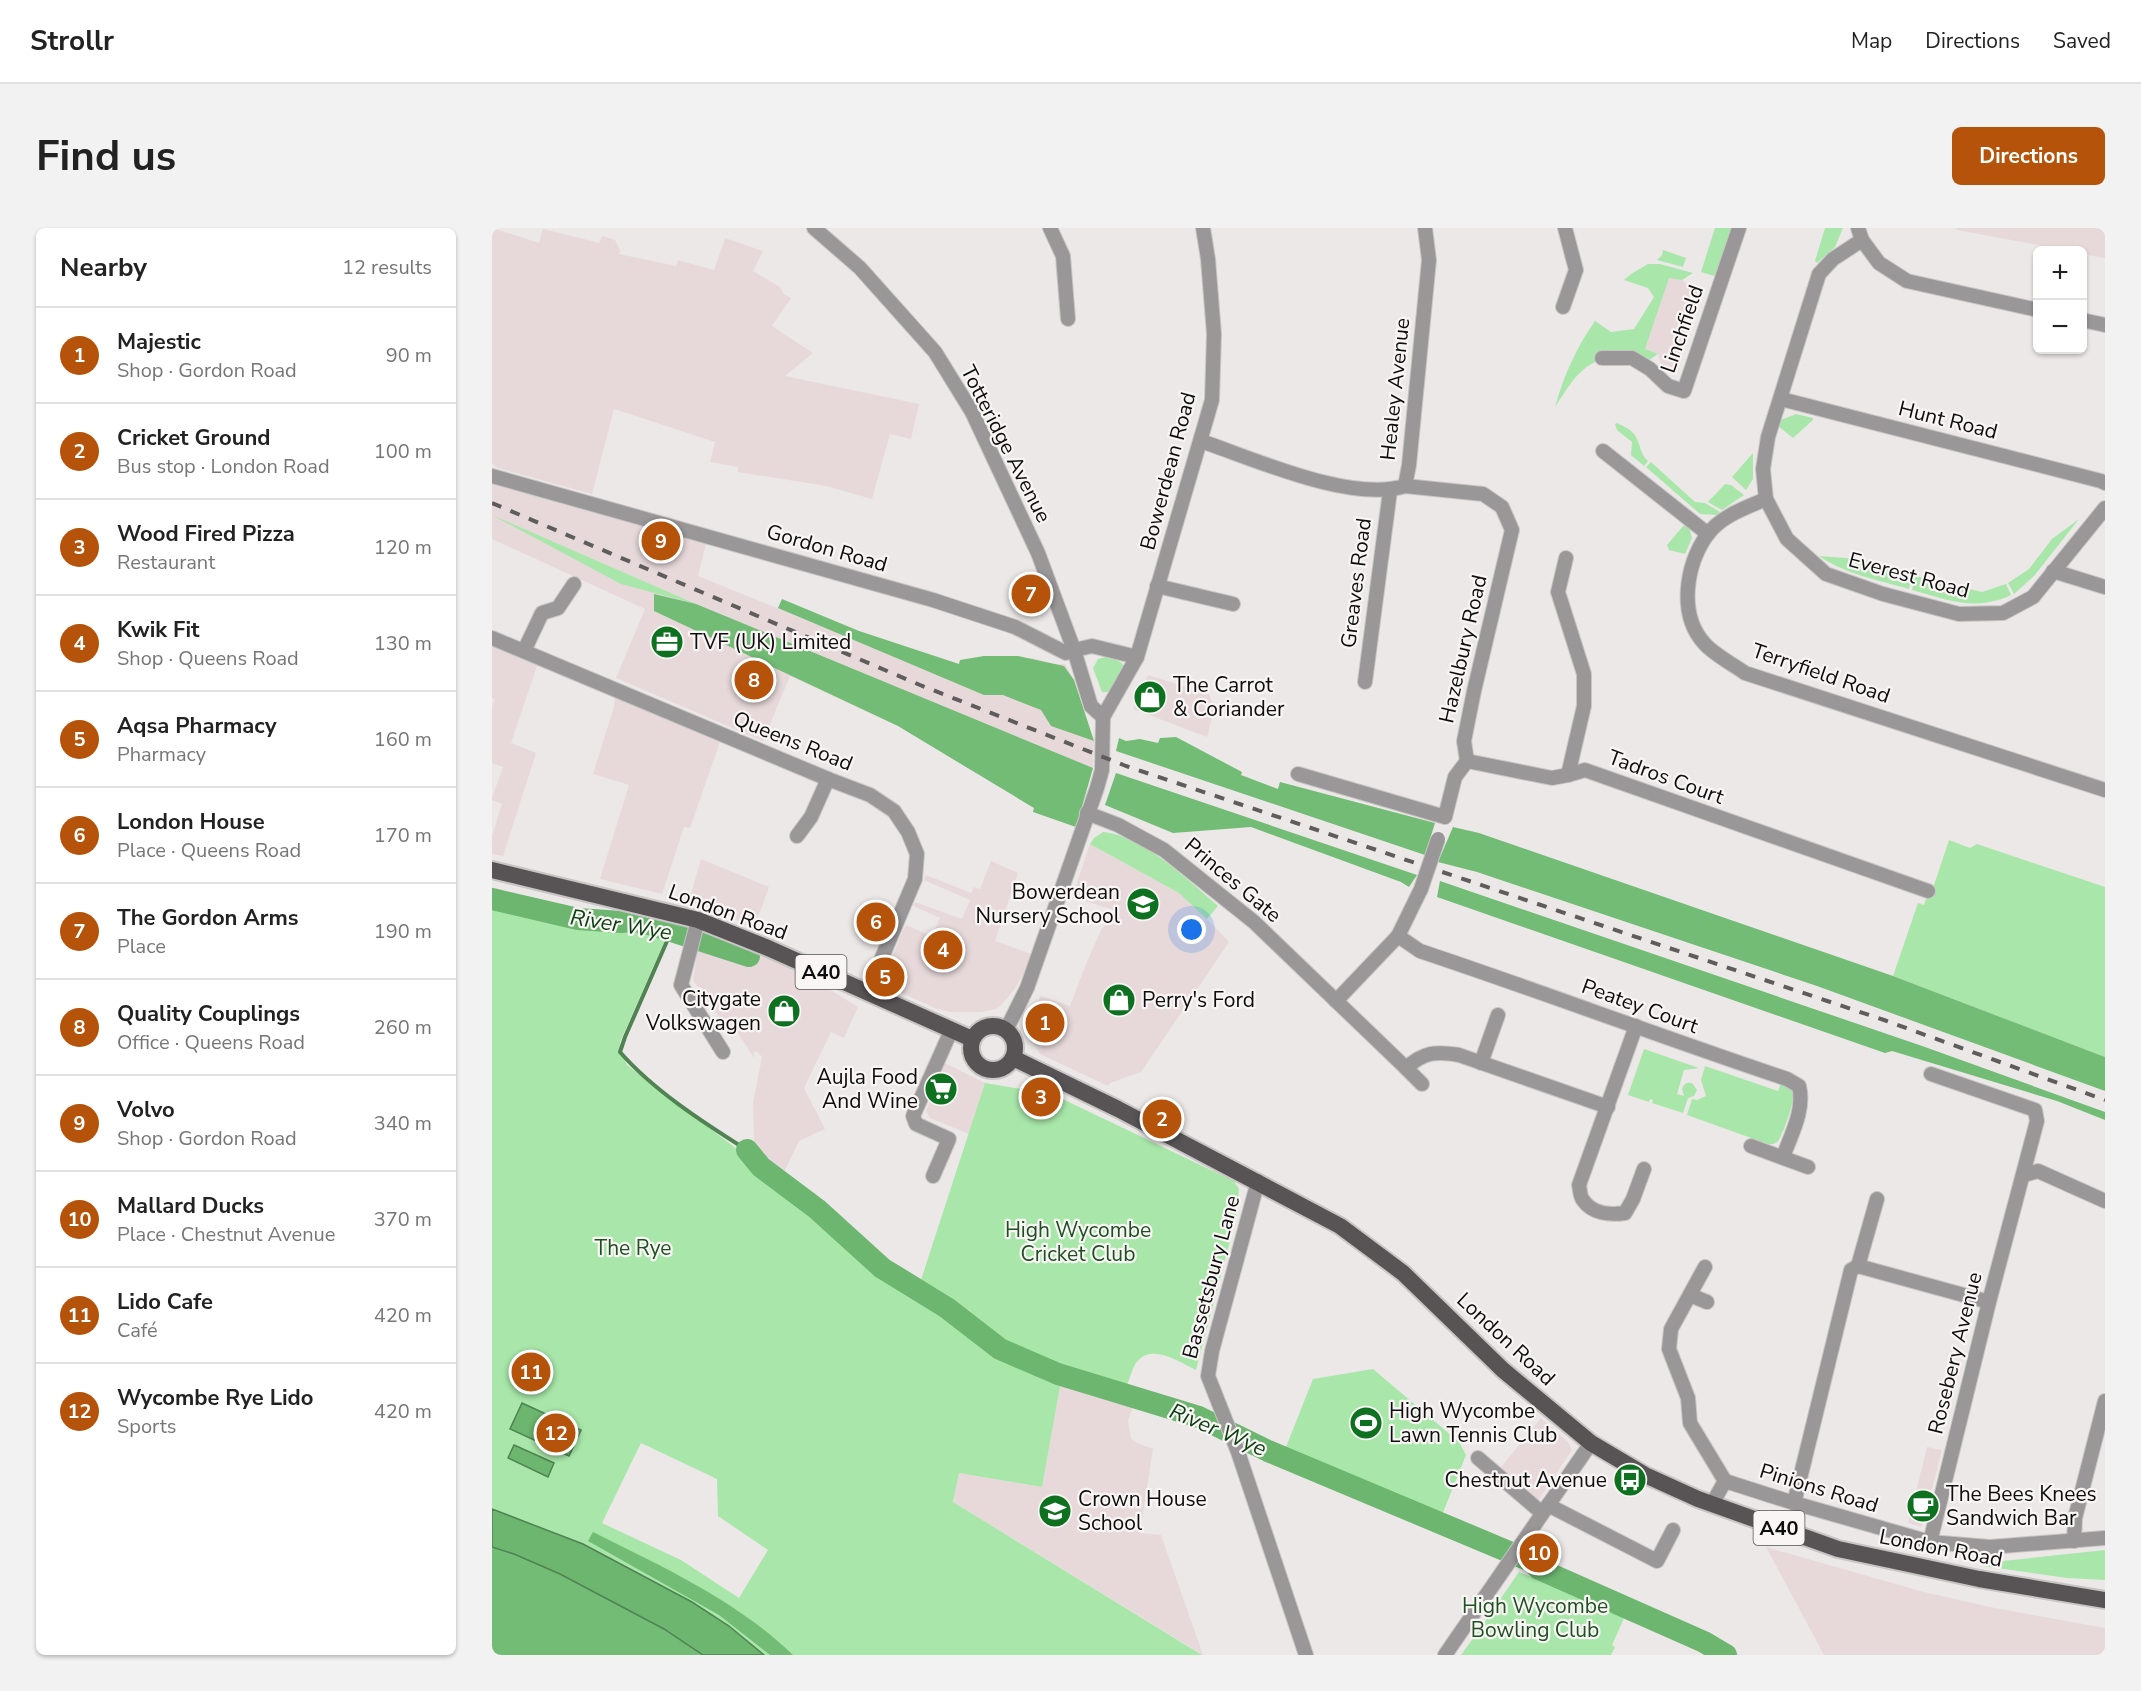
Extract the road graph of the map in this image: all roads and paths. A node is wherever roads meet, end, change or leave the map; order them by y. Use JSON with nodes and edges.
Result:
{"nodes":[{"id":1,"x":814,"y":228,"type":"edge"},
{"id":2,"x":1050,"y":228,"type":"edge"},
{"id":3,"x":1203,"y":228,"type":"edge"},
{"id":4,"x":1425,"y":228,"type":"edge"},
{"id":5,"x":1565,"y":228,"type":"edge"},
{"id":6,"x":1739,"y":228,"type":"edge"},
{"id":7,"x":1860,"y":234,"type":"edge"},
{"id":8,"x":1563,"y":307,"type":"dead end"},
{"id":9,"x":2033,"y":309,"type":"edge"},
{"id":10,"x":1068,"y":319,"type":"dead end"},
{"id":11,"x":2087,"y":321,"type":"edge"},
{"id":12,"x":2105,"y":325,"type":"edge"},
{"id":13,"x":1602,"y":358,"type":"dead end"},
{"id":14,"x":1781,"y":399,"type":"junction"},
{"id":15,"x":1201,"y":441,"type":"junction"},
{"id":16,"x":1603,"y":451,"type":"dead end"},
{"id":17,"x":492,"y":476,"type":"edge"},
{"id":18,"x":2105,"y":483,"type":"edge"},
{"id":19,"x":1405,"y":486,"type":"junction"},
{"id":20,"x":1390,"y":491,"type":"junction"},
{"id":21,"x":1766,"y":499,"type":"junction"},
{"id":22,"x":2105,"y":508,"type":"edge"},
{"id":23,"x":1708,"y":534,"type":"junction"},
{"id":24,"x":1566,"y":558,"type":"dead end"},
{"id":25,"x":2053,"y":571,"type":"junction"},
{"id":26,"x":574,"y":584,"type":"dead end"},
{"id":27,"x":1157,"y":586,"type":"junction"},
{"id":28,"x":2105,"y":587,"type":"edge"},
{"id":29,"x":1233,"y":604,"type":"dead end"},
{"id":30,"x":492,"y":638,"type":"edge"},
{"id":31,"x":1074,"y":650,"type":"junction"},
{"id":32,"x":524,"y":651,"type":"junction"},
{"id":33,"x":1137,"y":657,"type":"junction"},
{"id":34,"x":1365,"y":682,"type":"dead end"},
{"id":35,"x":1103,"y":717,"type":"junction"},
{"id":36,"x":1467,"y":761,"type":"junction"},
{"id":37,"x":1298,"y":774,"type":"dead end"},
{"id":38,"x":1568,"y":776,"type":"junction"},
{"id":39,"x":828,"y":779,"type":"junction"},
{"id":40,"x":2105,"y":790,"type":"edge"},
{"id":41,"x":1087,"y":813,"type":"junction"},
{"id":42,"x":1445,"y":818,"type":"junction"},
{"id":43,"x":797,"y":836,"type":"dead end"},
{"id":44,"x":492,"y":870,"type":"edge"},
{"id":45,"x":1928,"y":891,"type":"dead end"},
{"id":46,"x":698,"y":920,"type":"junction"},
{"id":47,"x":1398,"y":936,"type":"junction"},
{"id":48,"x":867,"y":993,"type":"junction"},
{"id":49,"x":1336,"y":1002,"type":"junction"},
{"id":50,"x":1497,"y":1015,"type":"dead end"},
{"id":51,"x":1636,"y":1026,"type":"junction"},
{"id":52,"x":1006,"y":1030,"type":"junction"},
{"id":53,"x":951,"y":1031,"type":"junction"},
{"id":54,"x":972,"y":1039,"type":"junction"},
{"id":55,"x":723,"y":1052,"type":"dead end"},
{"id":56,"x":1012,"y":1058,"type":"junction"},
{"id":57,"x":1481,"y":1063,"type":"junction"},
{"id":58,"x":1406,"y":1068,"type":"junction"},
{"id":59,"x":1931,"y":1074,"type":"dead end"},
{"id":60,"x":1422,"y":1084,"type":"dead end"},
{"id":61,"x":1959,"y":1084,"type":"junction"},
{"id":62,"x":1955,"y":1098,"type":"dead end"},
{"id":63,"x":1608,"y":1107,"type":"junction"},
{"id":64,"x":1751,"y":1146,"type":"dead end"},
{"id":65,"x":1783,"y":1157,"type":"junction"},
{"id":66,"x":1808,"y":1167,"type":"dead end"},
{"id":67,"x":1644,"y":1169,"type":"dead end"},
{"id":68,"x":2024,"y":1175,"type":"junction"},
{"id":69,"x":933,"y":1176,"type":"dead end"},
{"id":70,"x":1258,"y":1182,"type":"junction"},
{"id":71,"x":1877,"y":1199,"type":"dead end"},
{"id":72,"x":2105,"y":1201,"type":"edge"},
{"id":73,"x":1858,"y":1266,"type":"junction"},
{"id":74,"x":1705,"y":1267,"type":"dead end"},
{"id":75,"x":1690,"y":1295,"type":"junction"},
{"id":76,"x":1707,"y":1302,"type":"dead end"},
{"id":77,"x":1989,"y":1302,"type":"junction"},
{"id":78,"x":2105,"y":1401,"type":"edge"},
{"id":79,"x":1591,"y":1443,"type":"junction"},
{"id":80,"x":1478,"y":1458,"type":"dead end"},
{"id":81,"x":1725,"y":1481,"type":"junction"},
{"id":82,"x":1794,"y":1503,"type":"junction"},
{"id":83,"x":1712,"y":1504,"type":"junction"},
{"id":84,"x":1545,"y":1509,"type":"junction"},
{"id":85,"x":1672,"y":1530,"type":"dead end"},
{"id":86,"x":2105,"y":1538,"type":"edge"},
{"id":87,"x":2074,"y":1541,"type":"junction"},
{"id":88,"x":1930,"y":1542,"type":"junction"},
{"id":89,"x":2105,"y":1600,"type":"edge"},
{"id":90,"x":1306,"y":1655,"type":"edge"},
{"id":91,"x":1445,"y":1655,"type":"edge"}],
"edges":[{"from":1,"to":31,"type":"street","name":"Totteridge Avenue"},
{"from":2,"to":10,"type":"street"},
{"from":3,"to":15,"type":"street","name":"Bowerdean Road"},
{"from":4,"to":19,"type":"street","name":"Healey Avenue"},
{"from":5,"to":8,"type":"street"},
{"from":6,"to":13,"type":"street","name":"Linchfield"},
{"from":7,"to":9,"type":"street"},
{"from":7,"to":14,"type":"street","name":"Everest Road"},
{"from":11,"to":12,"type":"street"},
{"from":14,"to":18,"type":"street","name":"Hunt Road"},
{"from":14,"to":21,"type":"street","name":"Everest Road"},
{"from":15,"to":20,"type":"street","name":"Healey Avenue"},
{"from":15,"to":27,"type":"street","name":"Bowerdean Road"},
{"from":16,"to":23,"type":"street"},
{"from":17,"to":31,"type":"street","name":"Gordon Road"},
{"from":19,"to":20,"type":"street","name":"Healey Avenue"},
{"from":19,"to":36,"type":"street","name":"Hazelbury Road"},
{"from":20,"to":34,"type":"street","name":"Greaves Road"},
{"from":21,"to":23,"type":"street","name":"Terryfield Road"},
{"from":21,"to":25,"type":"street","name":"Everest Road"},
{"from":22,"to":25,"type":"street","name":"Everest Road"},
{"from":23,"to":40,"type":"street","name":"Terryfield Road"},
{"from":24,"to":38,"type":"street"},
{"from":25,"to":28,"type":"street"},
{"from":26,"to":32,"type":"street"},
{"from":27,"to":29,"type":"street"},
{"from":27,"to":33,"type":"street","name":"Bowerdean Road"},
{"from":30,"to":32,"type":"street","name":"Queens Road"},
{"from":31,"to":33,"type":"street"},
{"from":31,"to":35,"type":"street"},
{"from":32,"to":39,"type":"street","name":"Queens Road"},
{"from":33,"to":35,"type":"street"},
{"from":35,"to":41,"type":"street"},
{"from":36,"to":38,"type":"street","name":"Tadros Court"},
{"from":36,"to":42,"type":"street"},
{"from":37,"to":42,"type":"street"},
{"from":38,"to":45,"type":"street","name":"Tadros Court"},
{"from":39,"to":43,"type":"street"},
{"from":39,"to":48,"type":"street","name":"Queens Road"},
{"from":41,"to":49,"type":"street","name":"Princes Gate"},
{"from":41,"to":52,"type":"street"},
{"from":42,"to":47,"type":"street","bridge":true},
{"from":44,"to":46,"type":"main road","name":"London Road","number":"A40"},
{"from":46,"to":48,"type":"main road","name":"London Road","number":"A40"},
{"from":46,"to":55,"type":"street"},
{"from":47,"to":49,"type":"street"},
{"from":47,"to":51,"type":"street","name":"Peatey Court"},
{"from":48,"to":53,"type":"main road","name":"London Road","number":"A40"},
{"from":49,"to":58,"type":"street","name":"Princes Gate"},
{"from":50,"to":57,"type":"street"},
{"from":51,"to":63,"type":"street"},
{"from":51,"to":65,"type":"street","name":"Peatey Court"},
{"from":52,"to":54,"type":"main road"},
{"from":52,"to":56,"type":"main road"},
{"from":53,"to":54,"type":"main road","name":"London Road","number":"A40"},
{"from":53,"to":69,"type":"street"},
{"from":54,"to":56,"type":"main road"},
{"from":56,"to":70,"type":"main road","name":"London Road","number":"A40"},
{"from":57,"to":58,"type":"street"},
{"from":57,"to":63,"type":"street"},
{"from":58,"to":60,"type":"street","name":"Princes Gate"},
{"from":59,"to":61,"type":"street"},
{"from":61,"to":62,"type":"street"},
{"from":61,"to":68,"type":"street","name":"Rosebery Avenue"},
{"from":63,"to":67,"type":"street"},
{"from":64,"to":65,"type":"street"},
{"from":65,"to":66,"type":"street"},
{"from":68,"to":72,"type":"street"},
{"from":68,"to":77,"type":"street","name":"Rosebery Avenue"},
{"from":70,"to":79,"type":"main road","name":"London Road","number":"A40"},
{"from":70,"to":90,"type":"street","name":"Bassetsbury Lane"},
{"from":71,"to":73,"type":"street"},
{"from":73,"to":77,"type":"street"},
{"from":73,"to":82,"type":"street"},
{"from":74,"to":75,"type":"street"},
{"from":75,"to":76,"type":"street"},
{"from":75,"to":81,"type":"street"},
{"from":77,"to":88,"type":"street","name":"Rosebery Avenue"},
{"from":78,"to":87,"type":"street"},
{"from":79,"to":83,"type":"main road","name":"London Road","number":"A40"},
{"from":79,"to":84,"type":"street"},
{"from":80,"to":84,"type":"street"},
{"from":81,"to":82,"type":"street","name":"Pinions Road"},
{"from":81,"to":83,"type":"street","name":"Pinions Road"},
{"from":82,"to":88,"type":"street","name":"Pinions Road"},
{"from":83,"to":89,"type":"main road","name":"London Road","number":"A40"},
{"from":84,"to":85,"type":"street"},
{"from":84,"to":91,"type":"street"},
{"from":86,"to":87,"type":"street","name":"Pinions Road"},
{"from":87,"to":88,"type":"street","name":"Pinions Road"}]}
